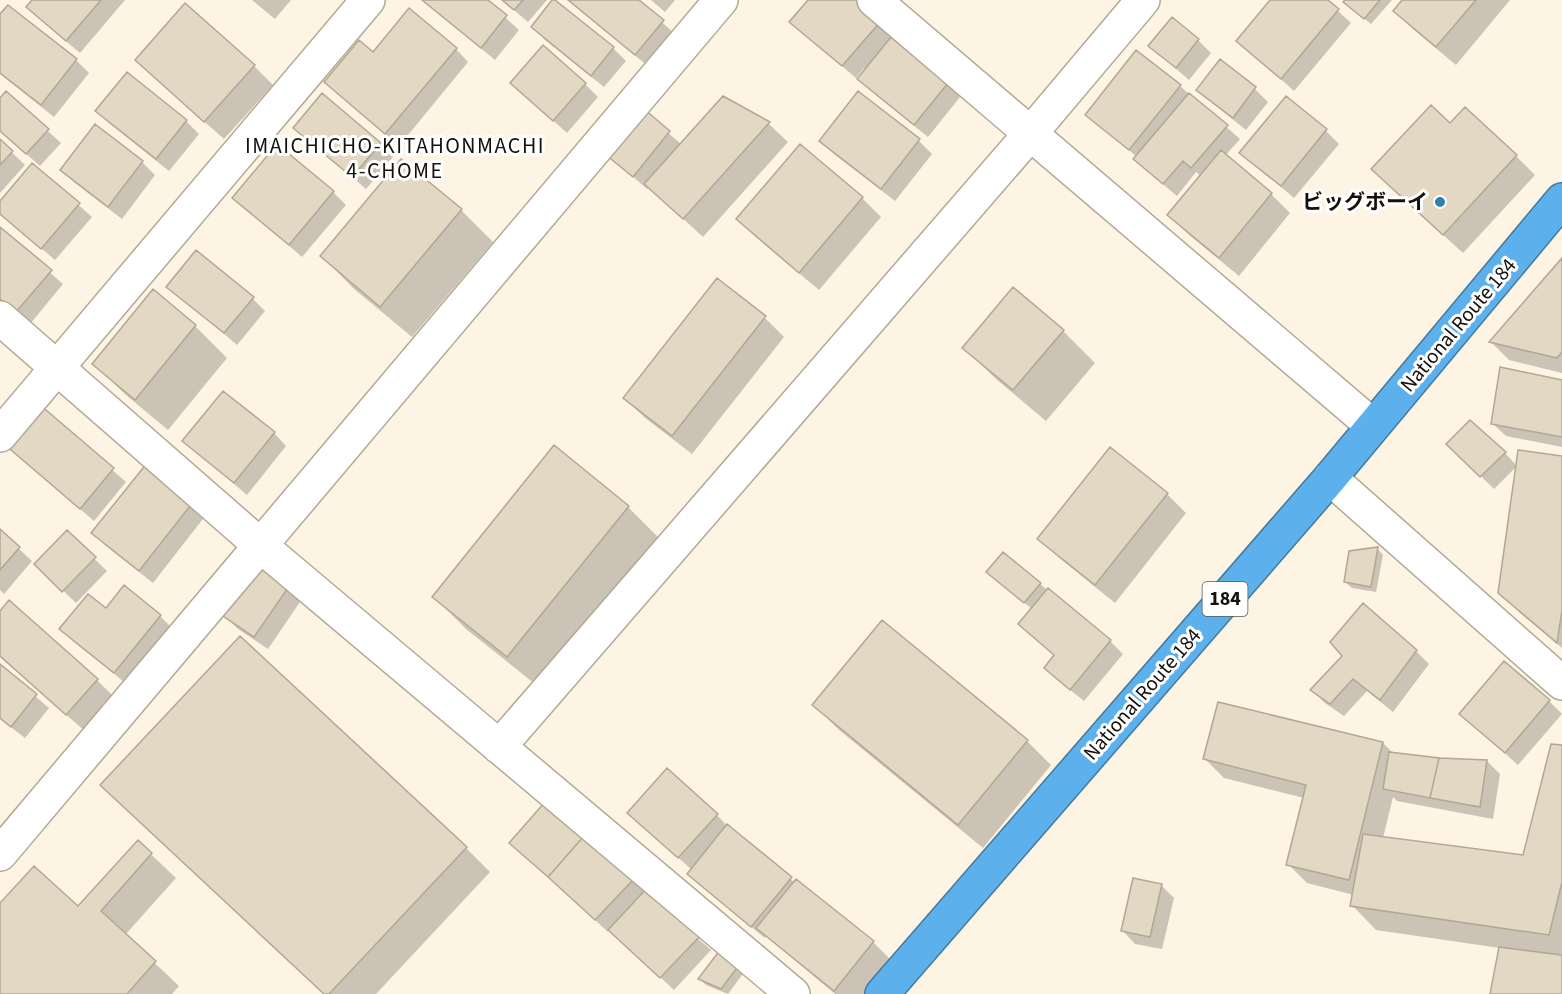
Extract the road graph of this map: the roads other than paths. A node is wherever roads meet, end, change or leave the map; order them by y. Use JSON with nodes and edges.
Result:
{"nodes":[{"id":1,"x":368,"y":0,"type":"edge"},
{"id":2,"x":721,"y":0,"type":"edge"},
{"id":3,"x":874,"y":0,"type":"edge"},
{"id":4,"x":1143,"y":0,"type":"edge"},
{"id":5,"x":1030,"y":134,"type":"junction"},
{"id":6,"x":1558,"y":213,"type":"edge"},
{"id":7,"x":0,"y":318,"type":"edge"},
{"id":8,"x":57,"y":368,"type":"junction"},
{"id":9,"x":1373,"y":426,"type":"junction"},
{"id":10,"x":0,"y":435,"type":"edge"},
{"id":11,"x":1330,"y":478,"type":"junction"},
{"id":12,"x":261,"y":546,"type":"junction"},
{"id":13,"x":1562,"y":683,"type":"edge"},
{"id":14,"x":500,"y":747,"type":"junction"},
{"id":15,"x":0,"y":854,"type":"edge"},
{"id":16,"x":793,"y":994,"type":"edge"},
{"id":17,"x":882,"y":994,"type":"edge"}],
"edges":[{"from":1,"to":8,"type":"street"},
{"from":2,"to":12,"type":"street"},
{"from":3,"to":5,"type":"street"},
{"from":4,"to":5,"type":"street"},
{"from":5,"to":9,"type":"street"},
{"from":5,"to":14,"type":"street"},
{"from":6,"to":9,"type":"highway","name":"National Route 184","number":"184"},
{"from":7,"to":8,"type":"street"},
{"from":8,"to":10,"type":"street"},
{"from":8,"to":12,"type":"street"},
{"from":9,"to":11,"type":"highway","name":"National Route 184","number":"184"},
{"from":11,"to":13,"type":"street"},
{"from":11,"to":17,"type":"highway","name":"National Route 184","number":"184"},
{"from":12,"to":14,"type":"street"},
{"from":12,"to":15,"type":"street"},
{"from":14,"to":16,"type":"street"}]}
